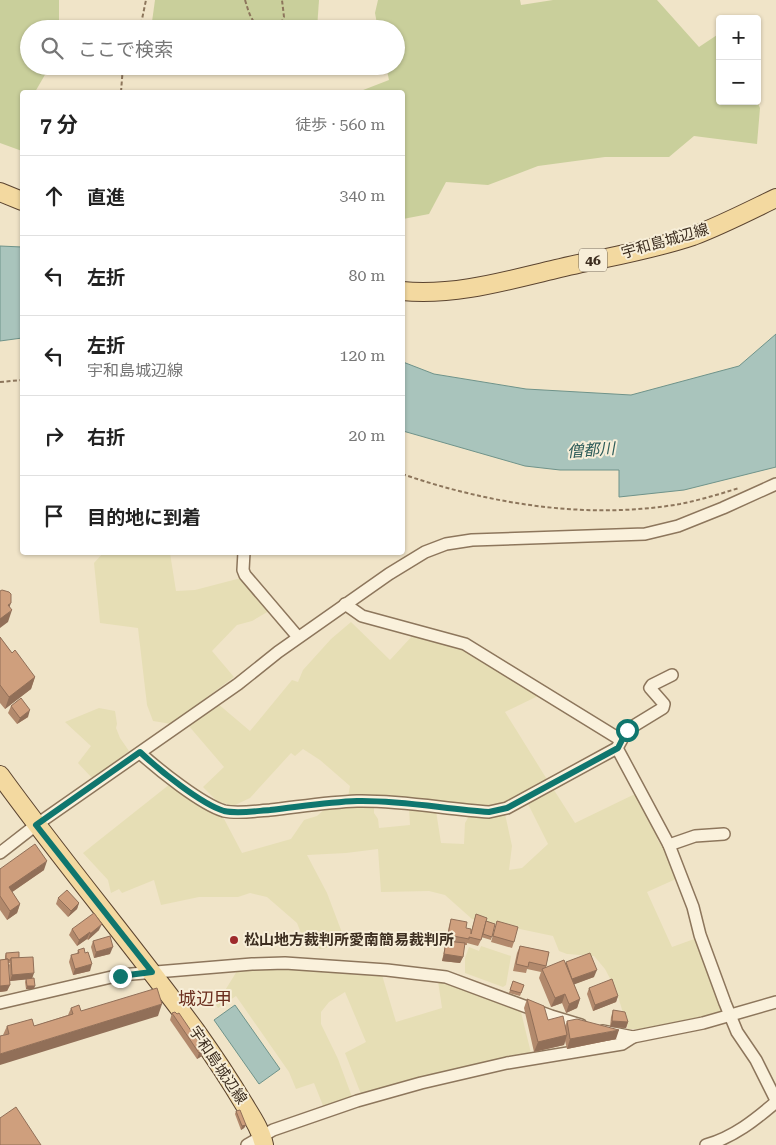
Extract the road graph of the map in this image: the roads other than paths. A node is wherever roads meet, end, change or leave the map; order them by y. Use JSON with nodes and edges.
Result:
{"nodes":[{"id":1,"x":0,"y":192,"type":"edge"},
{"id":2,"x":776,"y":198,"type":"edge"},
{"id":3,"x":20,"y":200,"type":"edge"},
{"id":4,"x":405,"y":291,"type":"edge"},
{"id":5,"x":776,"y":484,"type":"edge"},
{"id":6,"x":244,"y":555,"type":"edge"},
{"id":7,"x":345,"y":604,"type":"junction"},
{"id":8,"x":298,"y":637,"type":"junction"},
{"id":9,"x":672,"y":675,"type":"dead end"},
{"id":10,"x":620,"y":744,"type":"junction"},
{"id":11,"x":140,"y":752,"type":"junction"},
{"id":12,"x":0,"y":774,"type":"edge"},
{"id":13,"x":36,"y":825,"type":"junction"},
{"id":14,"x":724,"y":834,"type":"dead end"},
{"id":15,"x":669,"y":845,"type":"junction"},
{"id":16,"x":0,"y":853,"type":"edge"},
{"id":17,"x":152,"y":972,"type":"junction"},
{"id":18,"x":776,"y":1002,"type":"edge"},
{"id":19,"x":0,"y":1003,"type":"edge"},
{"id":20,"x":730,"y":1015,"type":"junction"},
{"id":21,"x":633,"y":1037,"type":"junction"},
{"id":22,"x":776,"y":1101,"type":"edge"},
{"id":23,"x":258,"y":1142,"type":"edge"},
{"id":24,"x":706,"y":1145,"type":"edge"}],
"edges":[{"from":1,"to":3,"type":"main road"},
{"from":2,"to":4,"type":"main road","name":"宇和島城辺線","number":"46"},
{"from":5,"to":7,"type":"street"},
{"from":6,"to":8,"type":"street"},
{"from":7,"to":8,"type":"street"},
{"from":7,"to":10,"type":"street"},
{"from":8,"to":11,"type":"street"},
{"from":9,"to":10,"type":"street"},
{"from":10,"to":11,"type":"street"},
{"from":10,"to":15,"type":"street"},
{"from":11,"to":13,"type":"street"},
{"from":12,"to":13,"type":"main road","name":"宇和島城辺線"},
{"from":13,"to":16,"type":"street"},
{"from":13,"to":17,"type":"main road","name":"宇和島城辺線"},
{"from":14,"to":15,"type":"street"},
{"from":15,"to":20,"type":"street"},
{"from":17,"to":19,"type":"street"},
{"from":17,"to":21,"type":"street"},
{"from":17,"to":23,"type":"main road","name":"宇和島城辺線"},
{"from":18,"to":20,"type":"street"},
{"from":20,"to":21,"type":"street"},
{"from":20,"to":22,"type":"street"},
{"from":21,"to":23,"type":"street"},
{"from":22,"to":24,"type":"street"}]}
